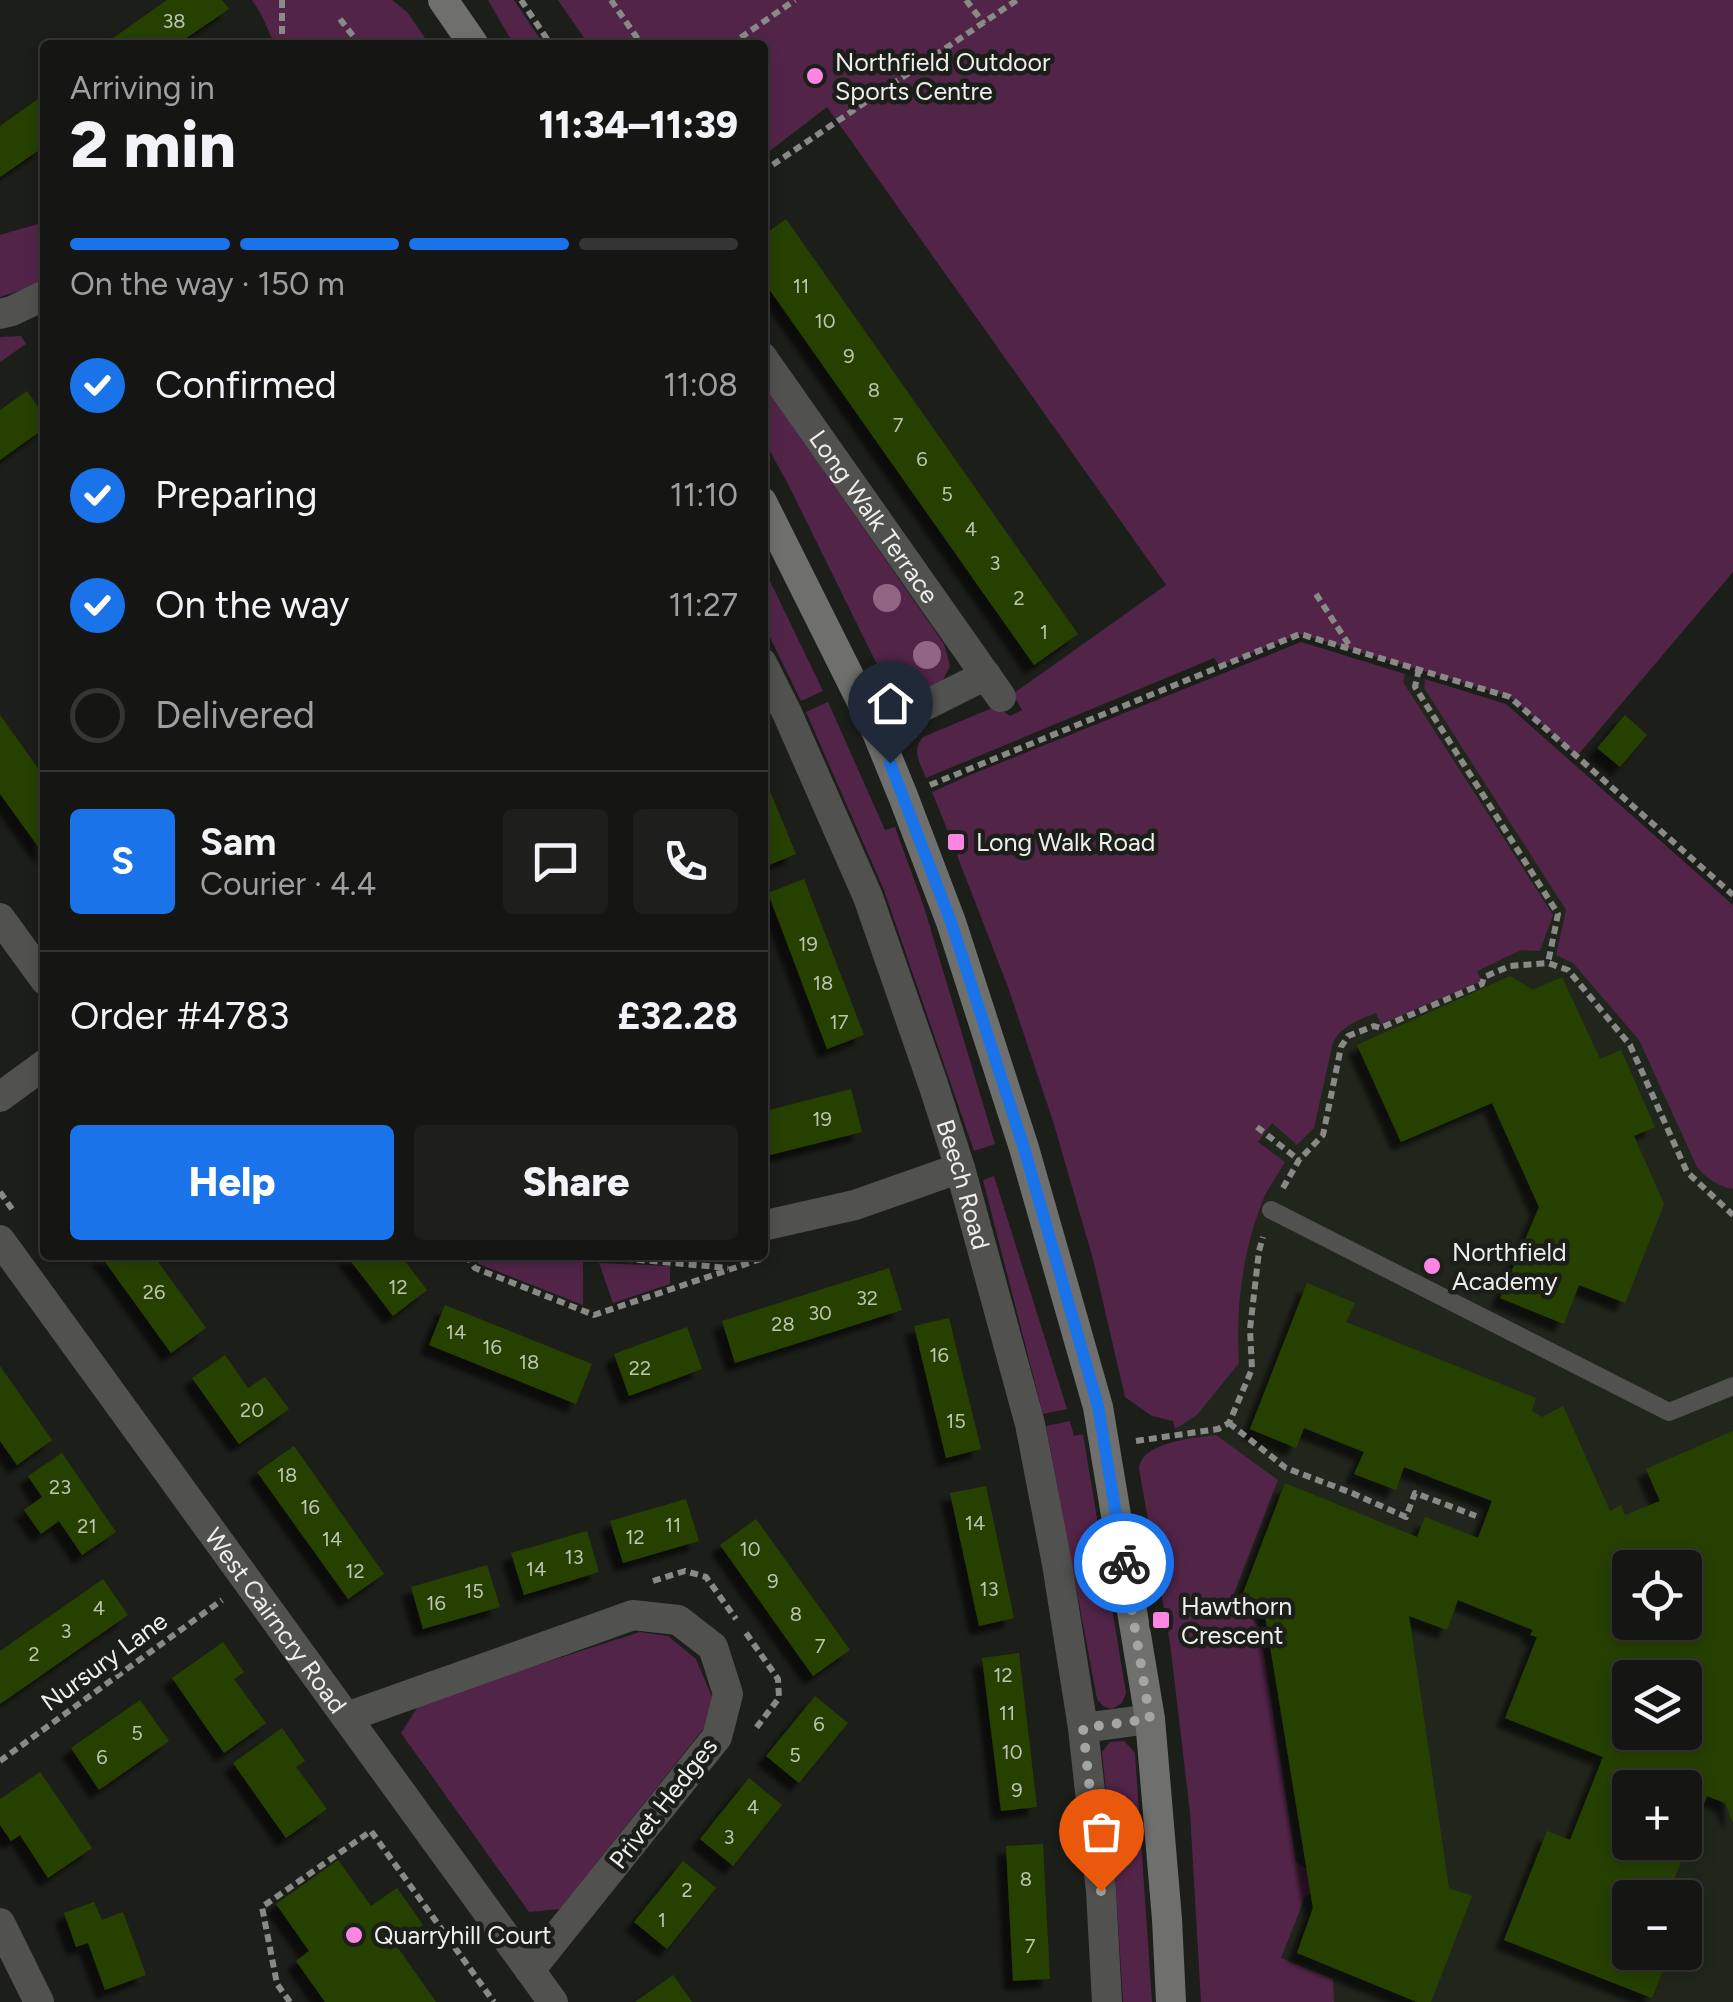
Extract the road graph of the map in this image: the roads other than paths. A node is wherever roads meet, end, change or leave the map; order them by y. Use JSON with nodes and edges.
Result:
{"nodes":[{"id":1,"x":443,"y":0,"type":"edge"},
{"id":2,"x":471,"y":40,"type":"edge"},
{"id":3,"x":40,"y":297,"type":"edge"},
{"id":4,"x":0,"y":314,"type":"edge"},
{"id":5,"x":768,"y":366,"type":"edge"},
{"id":6,"x":772,"y":544,"type":"edge"},
{"id":7,"x":768,"y":675,"type":"edge"},
{"id":8,"x":876,"y":730,"type":"junction"},
{"id":9,"x":0,"y":918,"type":"edge"},
{"id":10,"x":40,"y":973,"type":"edge"},
{"id":11,"x":40,"y":1068,"type":"edge"},
{"id":12,"x":0,"y":1098,"type":"edge"},
{"id":13,"x":960,"y":1168,"type":"junction"},
{"id":14,"x":1271,"y":1210,"type":"road end"},
{"id":15,"x":768,"y":1225,"type":"edge"},
{"id":16,"x":0,"y":1240,"type":"edge"},
{"id":17,"x":1733,"y":1386,"type":"edge"},
{"id":18,"x":347,"y":1717,"type":"junction"},
{"id":19,"x":1150,"y":1719,"type":"junction"},
{"id":20,"x":1083,"y":1728,"type":"junction"},
{"id":21,"x":3,"y":1934,"type":"edge"},
{"id":22,"x":530,"y":1970,"type":"junction"},
{"id":23,"x":39,"y":2002,"type":"edge"},
{"id":24,"x":554,"y":2002,"type":"edge"},
{"id":25,"x":1107,"y":2002,"type":"edge"},
{"id":26,"x":1170,"y":2002,"type":"edge"}],
"edges":[{"from":1,"to":2,"type":"street"},
{"from":3,"to":4,"type":"street"},
{"from":5,"to":8,"type":"street","name":"Long Walk Terrace"},
{"from":6,"to":8,"type":"street"},
{"from":7,"to":13,"type":"street","name":"Beech Road"},
{"from":8,"to":19,"type":"street"},
{"from":9,"to":10,"type":"street"},
{"from":11,"to":12,"type":"street"},
{"from":13,"to":15,"type":"street"},
{"from":13,"to":20,"type":"street","name":"Beech Road"},
{"from":14,"to":17,"type":"lane"},
{"from":16,"to":18,"type":"street","name":"West Cairncry Road"},
{"from":18,"to":22,"type":"street","name":"West Cairncry Road"},
{"from":18,"to":22,"type":"street","name":"Privet Hedges"},
{"from":19,"to":20,"type":"street"},
{"from":19,"to":26,"type":"street"},
{"from":20,"to":25,"type":"street","name":"Beech Road"},
{"from":21,"to":23,"type":"street"},
{"from":22,"to":24,"type":"street","name":"West Cairncry Road"}]}
